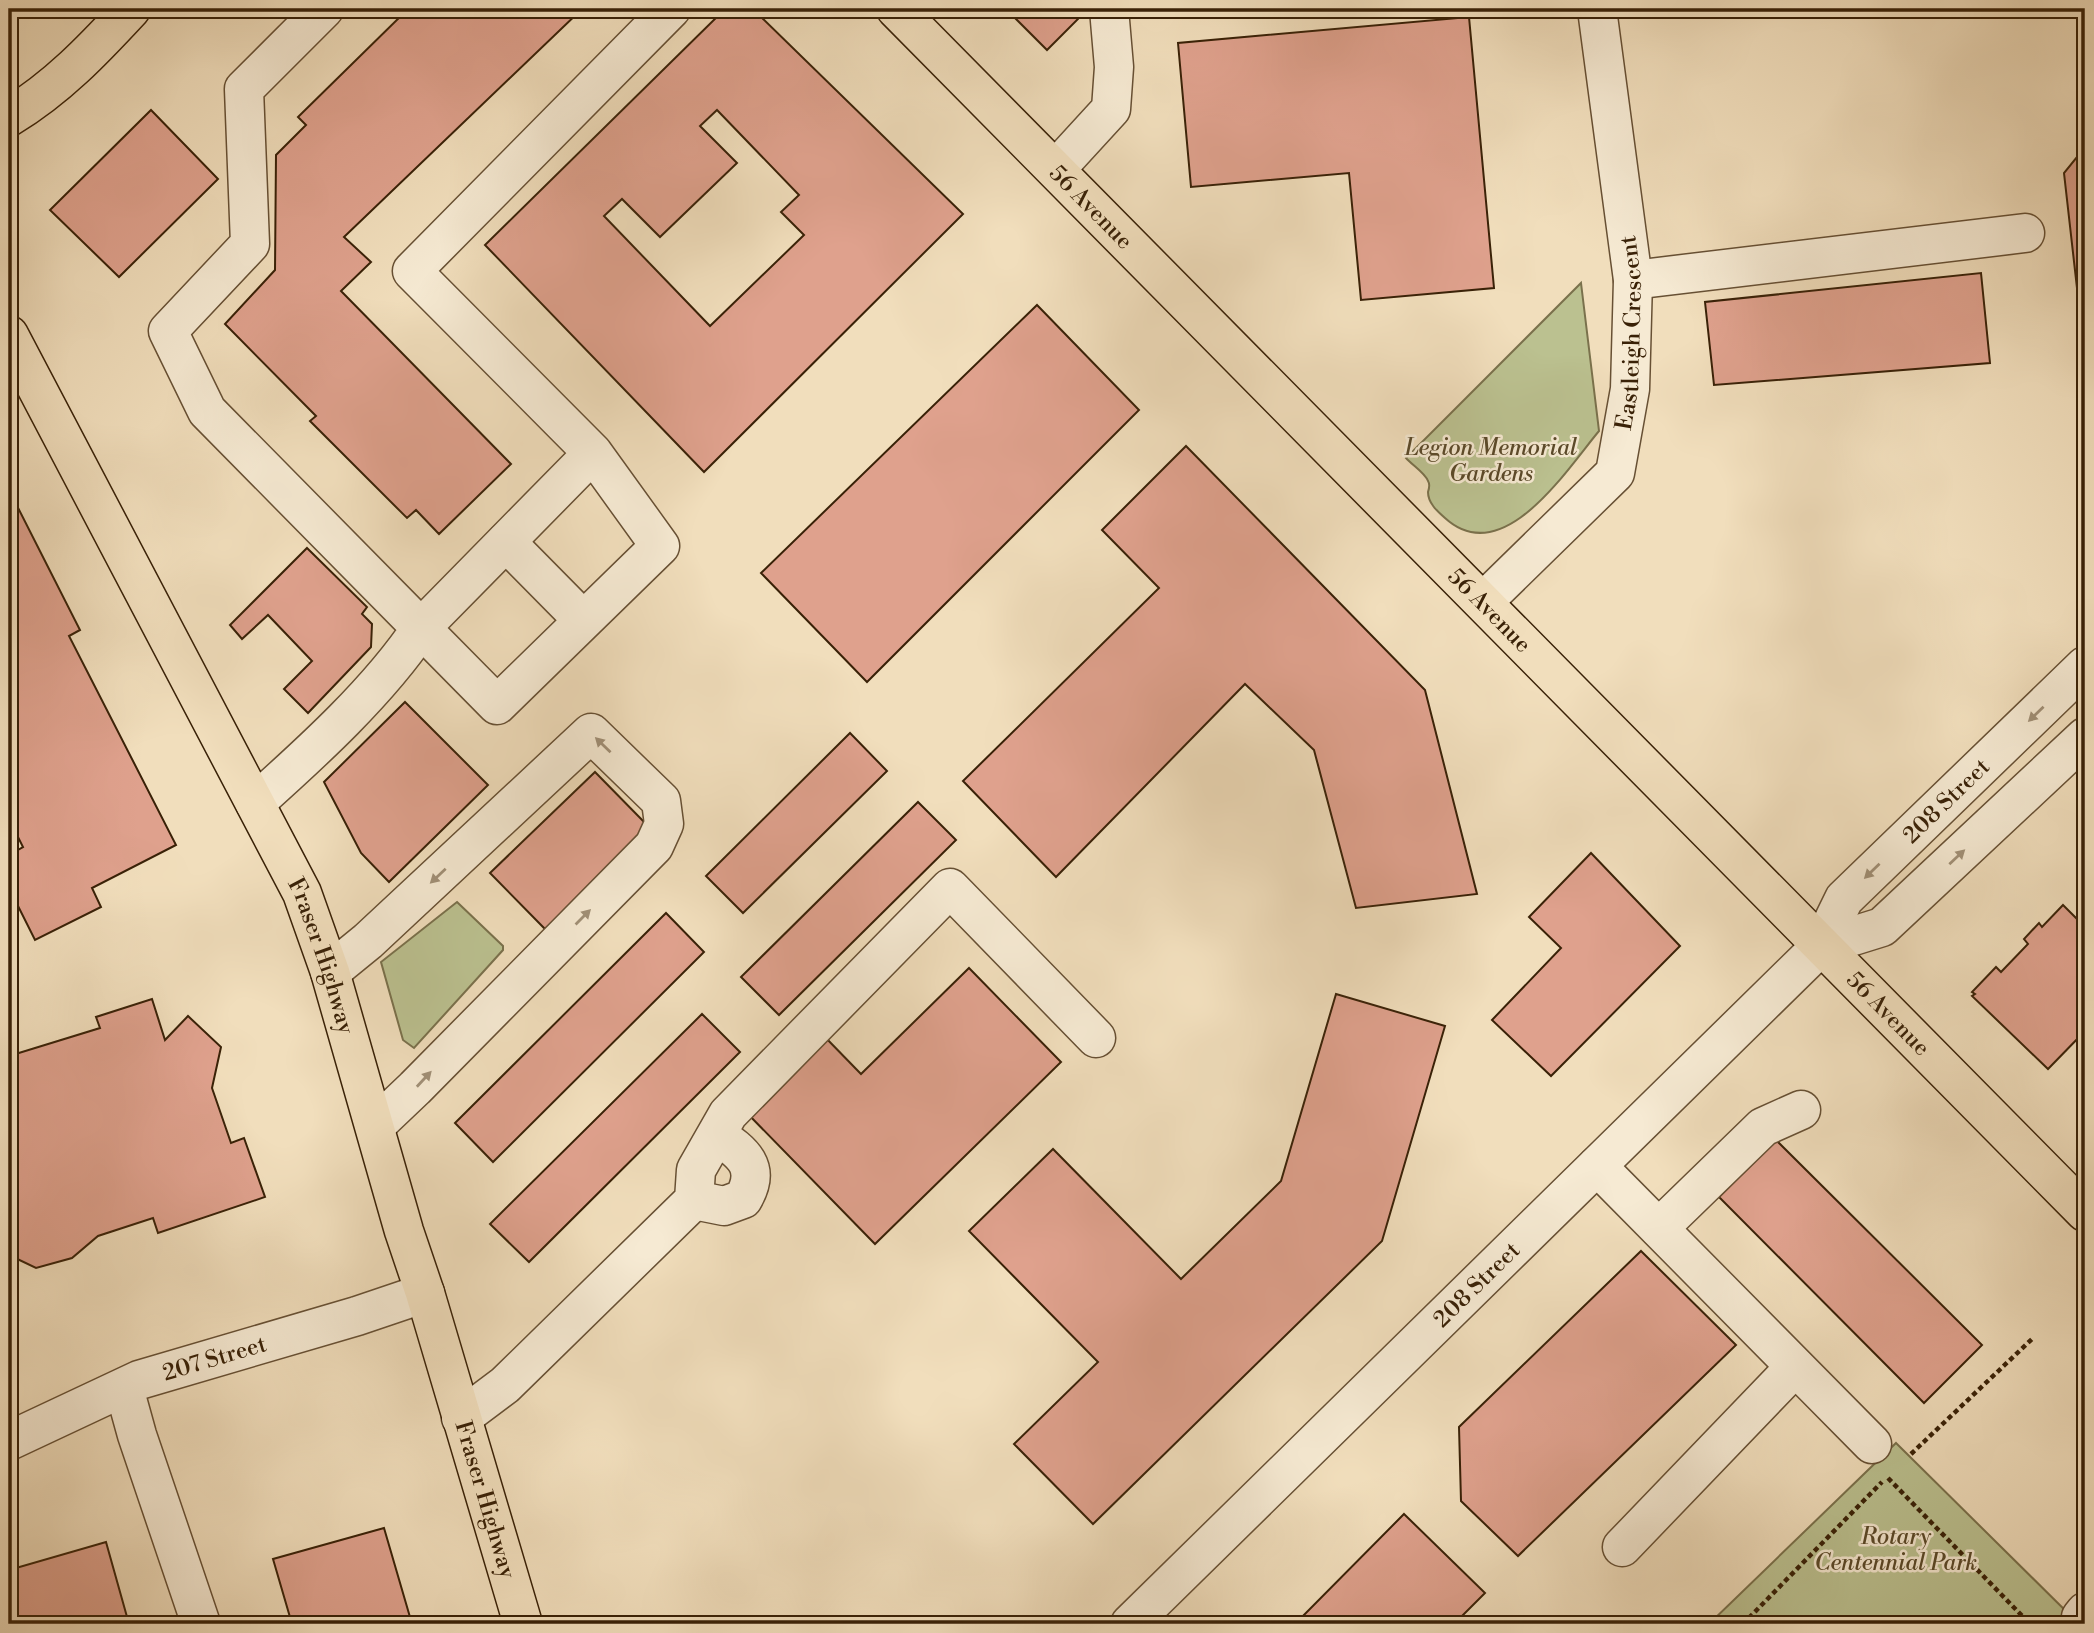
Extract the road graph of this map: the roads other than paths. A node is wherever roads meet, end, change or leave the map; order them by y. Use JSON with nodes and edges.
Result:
{"nodes":[{"id":1,"x":131,"y":9,"type":"edge"},
{"id":2,"x":671,"y":9,"type":"edge"},
{"id":3,"x":896,"y":9,"type":"edge"},
{"id":4,"x":1109,"y":9,"type":"edge"},
{"id":5,"x":1597,"y":9,"type":"edge"},
{"id":6,"x":312,"y":13,"type":"edge"},
{"id":7,"x":9,"y":117,"type":"edge"},
{"id":8,"x":1056,"y":169,"type":"junction"},
{"id":9,"x":2025,"y":233,"type":"dead end"},
{"id":10,"x":1633,"y":280,"type":"junction"},
{"id":11,"x":9,"y":335,"type":"edge"},
{"id":12,"x":593,"y":453,"type":"junction"},
{"id":13,"x":506,"y":542,"type":"junction"},
{"id":14,"x":1483,"y":602,"type":"junction"},
{"id":15,"x":583,"y":620,"type":"junction"},
{"id":16,"x":421,"y":628,"type":"junction"},
{"id":17,"x":2085,"y":666,"type":"edge"},
{"id":18,"x":2085,"y":737,"type":"edge"},
{"id":19,"x":255,"y":803,"type":"junction"},
{"id":20,"x":1821,"y":946,"type":"junction"},
{"id":21,"x":330,"y":972,"type":"junction"},
{"id":22,"x":1096,"y":1038,"type":"dead end"},
{"id":23,"x":1801,"y":1110,"type":"dead end"},
{"id":24,"x":374,"y":1126,"type":"junction"},
{"id":25,"x":717,"y":1135,"type":"junction"},
{"id":26,"x":1597,"y":1166,"type":"junction"},
{"id":27,"x":694,"y":1200,"type":"junction"},
{"id":28,"x":2085,"y":1212,"type":"edge"},
{"id":29,"x":1658,"y":1228,"type":"junction"},
{"id":30,"x":425,"y":1293,"type":"junction"},
{"id":31,"x":1796,"y":1367,"type":"junction"},
{"id":32,"x":124,"y":1388,"type":"junction"},
{"id":33,"x":461,"y":1419,"type":"junction"},
{"id":34,"x":9,"y":1441,"type":"edge"},
{"id":35,"x":1891,"y":1462,"type":"road end"},
{"id":36,"x":1622,"y":1547,"type":"dead end"},
{"id":37,"x":201,"y":1624,"type":"edge"},
{"id":38,"x":523,"y":1624,"type":"edge"},
{"id":39,"x":1130,"y":1624,"type":"edge"}],
"edges":[{"from":1,"to":7,"type":"main road"},
{"from":2,"to":12,"type":"street"},
{"from":3,"to":8,"type":"main road","name":"56 Avenue"},
{"from":4,"to":8,"type":"street"},
{"from":5,"to":10,"type":"street","name":"Eastleigh Crescent"},
{"from":6,"to":16,"type":"street"},
{"from":8,"to":14,"type":"main road","name":"56 Avenue"},
{"from":9,"to":10,"type":"street"},
{"from":10,"to":14,"type":"street","name":"Eastleigh Crescent"},
{"from":11,"to":19,"type":"main road","name":"Fraser Highway"},
{"from":12,"to":13,"type":"street"},
{"from":12,"to":15,"type":"street"},
{"from":13,"to":15,"type":"street"},
{"from":13,"to":16,"type":"street"},
{"from":14,"to":20,"type":"main road","name":"56 Avenue"},
{"from":15,"to":16,"type":"street"},
{"from":16,"to":19,"type":"street"},
{"from":17,"to":20,"type":"street","name":"208 Street","one_way":true},
{"from":20,"to":18,"type":"street","name":"208 Street","one_way":true},
{"from":19,"to":21,"type":"main road","name":"Fraser Highway"},
{"from":20,"to":26,"type":"street","name":"208 Street"},
{"from":20,"to":28,"type":"main road","name":"56 Avenue"},
{"from":21,"to":24,"type":"main road","name":"Fraser Highway"},
{"from":24,"to":21,"type":"street","one_way":true},
{"from":22,"to":25,"type":"street"},
{"from":23,"to":29,"type":"street"},
{"from":24,"to":30,"type":"main road","name":"Fraser Highway"},
{"from":25,"to":27,"type":"street"},
{"from":25,"to":27,"type":"street"},
{"from":26,"to":29,"type":"street"},
{"from":26,"to":39,"type":"street","name":"208 Street"},
{"from":27,"to":33,"type":"street"},
{"from":29,"to":31,"type":"street"},
{"from":30,"to":32,"type":"street","name":"207 Street"},
{"from":30,"to":33,"type":"main road","name":"Fraser Highway"},
{"from":31,"to":35,"type":"street"},
{"from":31,"to":36,"type":"street"},
{"from":32,"to":34,"type":"street","name":"207 Street"},
{"from":32,"to":37,"type":"street"},
{"from":33,"to":38,"type":"main road","name":"Fraser Highway"}]}
